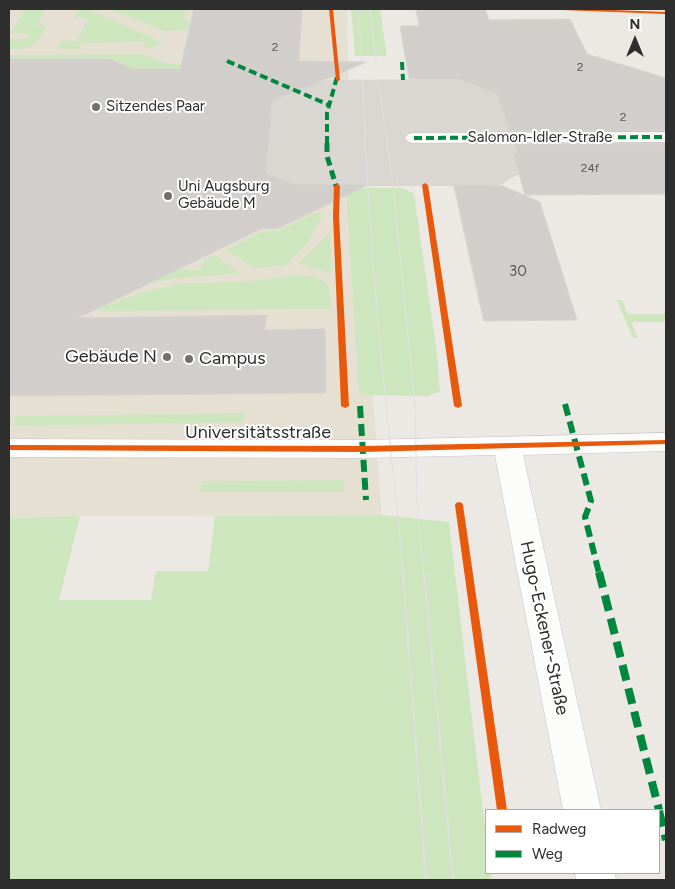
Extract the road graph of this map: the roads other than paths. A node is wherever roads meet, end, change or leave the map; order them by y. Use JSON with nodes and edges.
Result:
{"nodes":[{"id":1,"x":666,"y":137,"type":"edge"},
{"id":2,"x":414,"y":138,"type":"dead end"},
{"id":3,"x":666,"y":442,"type":"edge"},
{"id":4,"x":507,"y":445,"type":"junction"},
{"id":5,"x":9,"y":448,"type":"edge"},
{"id":6,"x":582,"y":809,"type":"edge"}],
"edges":[{"from":1,"to":2,"type":"street","name":"Salomon-Idler-Straße"},
{"from":3,"to":4,"type":"street"},
{"from":4,"to":5,"type":"street","name":"Universitätsstraße"},
{"from":4,"to":6,"type":"street","name":"Hugo-Eckener-Straße"}]}
